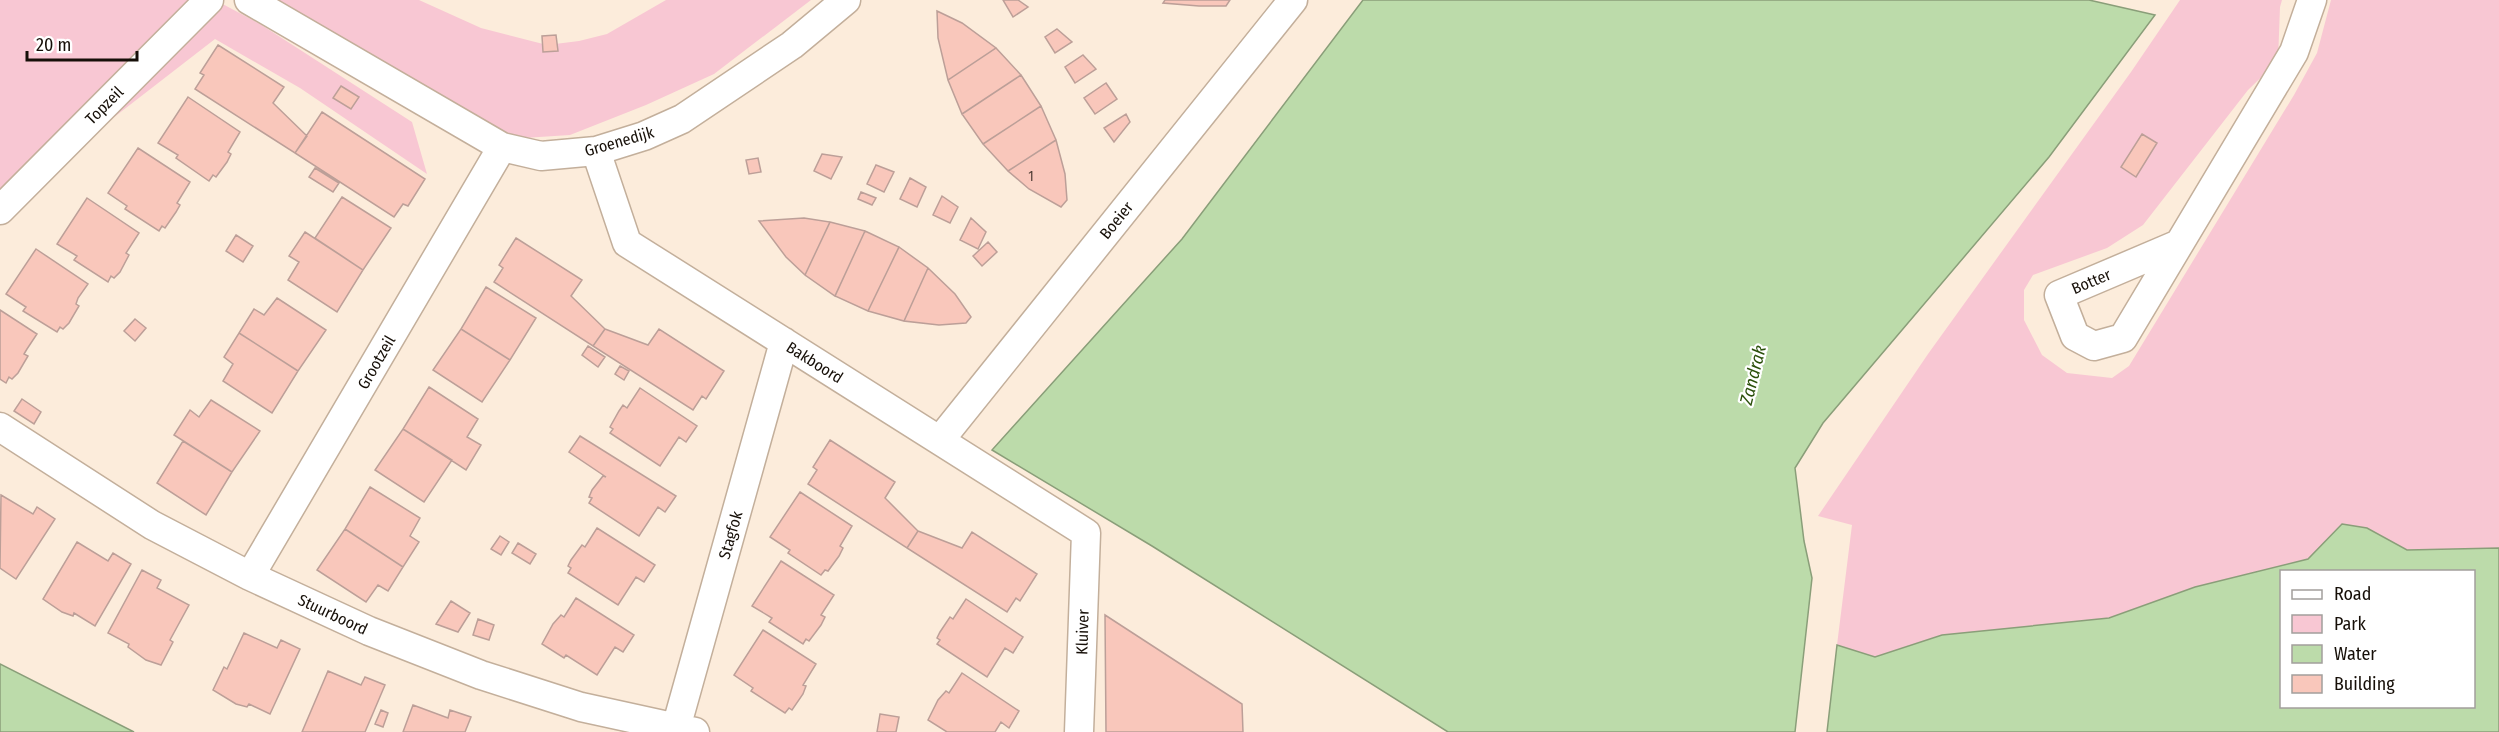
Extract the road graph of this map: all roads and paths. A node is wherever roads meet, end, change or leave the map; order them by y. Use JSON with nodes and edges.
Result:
{"nodes":[{"id":1,"x":209,"y":0,"type":"edge"},
{"id":2,"x":249,"y":0,"type":"edge"},
{"id":3,"x":846,"y":0,"type":"edge"},
{"id":4,"x":1293,"y":0,"type":"edge"},
{"id":5,"x":2312,"y":0,"type":"edge"},
{"id":6,"x":502,"y":147,"type":"junction"},
{"id":7,"x":596,"y":151,"type":"junction"},
{"id":8,"x":0,"y":210,"type":"edge"},
{"id":9,"x":2179,"y":244,"type":"dead end"},
{"id":10,"x":784,"y":342,"type":"junction"},
{"id":11,"x":0,"y":428,"type":"edge"},
{"id":12,"x":940,"y":440,"type":"junction"},
{"id":13,"x":1086,"y":533,"type":"joint"},
{"id":14,"x":250,"y":576,"type":"junction"},
{"id":15,"x":686,"y":730,"type":"edge"},
{"id":16,"x":1079,"y":732,"type":"edge"}],
"edges":[{"from":1,"to":8,"type":"street","name":"Topzeil"},
{"from":2,"to":6,"type":"street","name":"Groenedijk"},
{"from":3,"to":7,"type":"street","name":"Groenedijk"},
{"from":4,"to":12,"type":"street","name":"Boeier"},
{"from":5,"to":9,"type":"street"},
{"from":6,"to":7,"type":"street","name":"Groenedijk"},
{"from":6,"to":14,"type":"street","name":"Grootzeil"},
{"from":7,"to":10,"type":"street","name":"Bakboord"},
{"from":10,"to":12,"type":"street","name":"Bakboord"},
{"from":10,"to":15,"type":"street","name":"Stagfok"},
{"from":11,"to":14,"type":"street","name":"Stuurboord"},
{"from":12,"to":13,"type":"street","name":"Bakboord"},
{"from":13,"to":16,"type":"street","name":"Kluiver"},
{"from":14,"to":15,"type":"street","name":"Stuurboord"}]}
